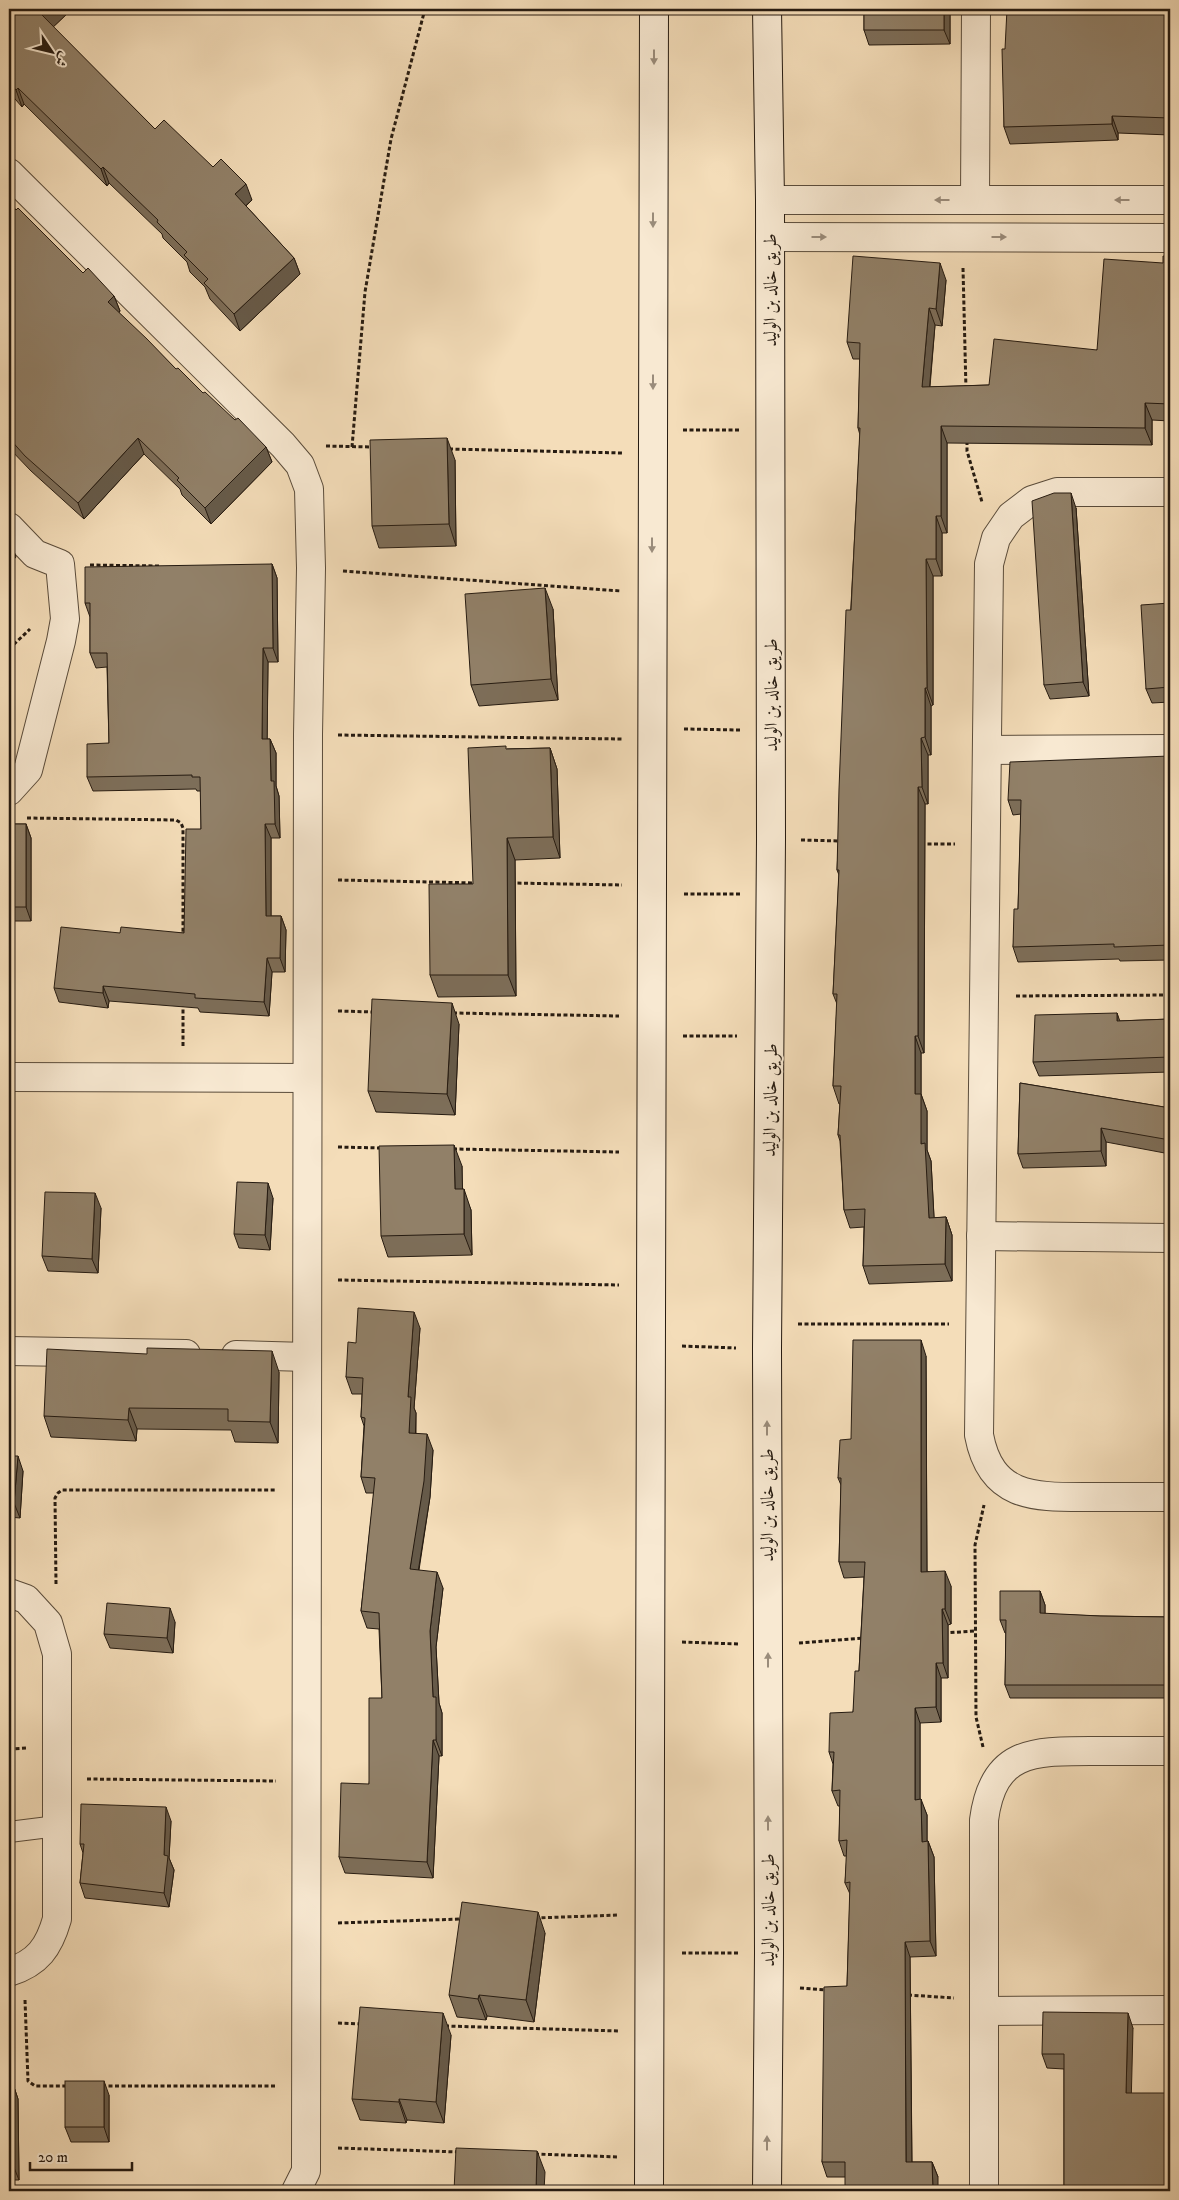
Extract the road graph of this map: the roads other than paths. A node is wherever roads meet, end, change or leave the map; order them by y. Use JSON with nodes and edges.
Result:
{"nodes":[{"id":1,"x":654,"y":9,"type":"edge"},
{"id":2,"x":767,"y":9,"type":"edge"},
{"id":3,"x":976,"y":9,"type":"edge"},
{"id":4,"x":9,"y":173,"type":"edge"},
{"id":5,"x":770,"y":200,"type":"junction"},
{"id":6,"x":975,"y":200,"type":"junction"},
{"id":7,"x":1170,"y":200,"type":"edge"},
{"id":8,"x":770,"y":237,"type":"junction"},
{"id":9,"x":1170,"y":238,"type":"edge"},
{"id":10,"x":1170,"y":492,"type":"edge"},
{"id":11,"x":9,"y":527,"type":"edge"},
{"id":12,"x":1170,"y":749,"type":"edge"},
{"id":13,"x":987,"y":750,"type":"junction"},
{"id":14,"x":9,"y":791,"type":"edge"},
{"id":15,"x":9,"y":1078,"type":"edge"},
{"id":16,"x":307,"y":1078,"type":"junction"},
{"id":17,"x":981,"y":1236,"type":"junction"},
{"id":18,"x":1170,"y":1238,"type":"edge"},
{"id":19,"x":9,"y":1351,"type":"edge"},
{"id":20,"x":307,"y":1357,"type":"junction"},
{"id":21,"x":1170,"y":1497,"type":"edge"},
{"id":22,"x":9,"y":1593,"type":"edge"},
{"id":23,"x":1170,"y":1751,"type":"edge"},
{"id":24,"x":57,"y":1826,"type":"junction"},
{"id":25,"x":9,"y":1832,"type":"edge"},
{"id":26,"x":16,"y":1970,"type":"edge"},
{"id":27,"x":984,"y":2005,"type":"junction"},
{"id":28,"x":1170,"y":2010,"type":"edge"},
{"id":29,"x":296,"y":2191,"type":"edge"},
{"id":30,"x":649,"y":2191,"type":"edge"},
{"id":31,"x":767,"y":2191,"type":"edge"},
{"id":32,"x":984,"y":2191,"type":"edge"}],
"edges":[{"from":1,"to":30,"type":"street","one_way":true},
{"from":2,"to":5,"type":"street","name":"طريق خالد بن الوليد"},
{"from":3,"to":6,"type":"street"},
{"from":4,"to":16,"type":"street"},
{"from":6,"to":5,"type":"street","one_way":true},
{"from":5,"to":8,"type":"street","name":"طريق خالد بن الوليد"},
{"from":7,"to":6,"type":"street","one_way":true},
{"from":8,"to":9,"type":"street","one_way":true},
{"from":31,"to":8,"type":"street","name":"طريق خالد بن الوليد","one_way":true},
{"from":10,"to":13,"type":"street"},
{"from":11,"to":14,"type":"street"},
{"from":12,"to":13,"type":"street"},
{"from":13,"to":17,"type":"street"},
{"from":15,"to":16,"type":"street"},
{"from":16,"to":20,"type":"street"},
{"from":17,"to":18,"type":"street"},
{"from":17,"to":21,"type":"street"},
{"from":19,"to":20,"type":"street"},
{"from":20,"to":29,"type":"street"},
{"from":22,"to":24,"type":"street"},
{"from":23,"to":27,"type":"street"},
{"from":24,"to":25,"type":"lane"},
{"from":24,"to":26,"type":"street"},
{"from":27,"to":28,"type":"street"},
{"from":27,"to":32,"type":"street"}]}
